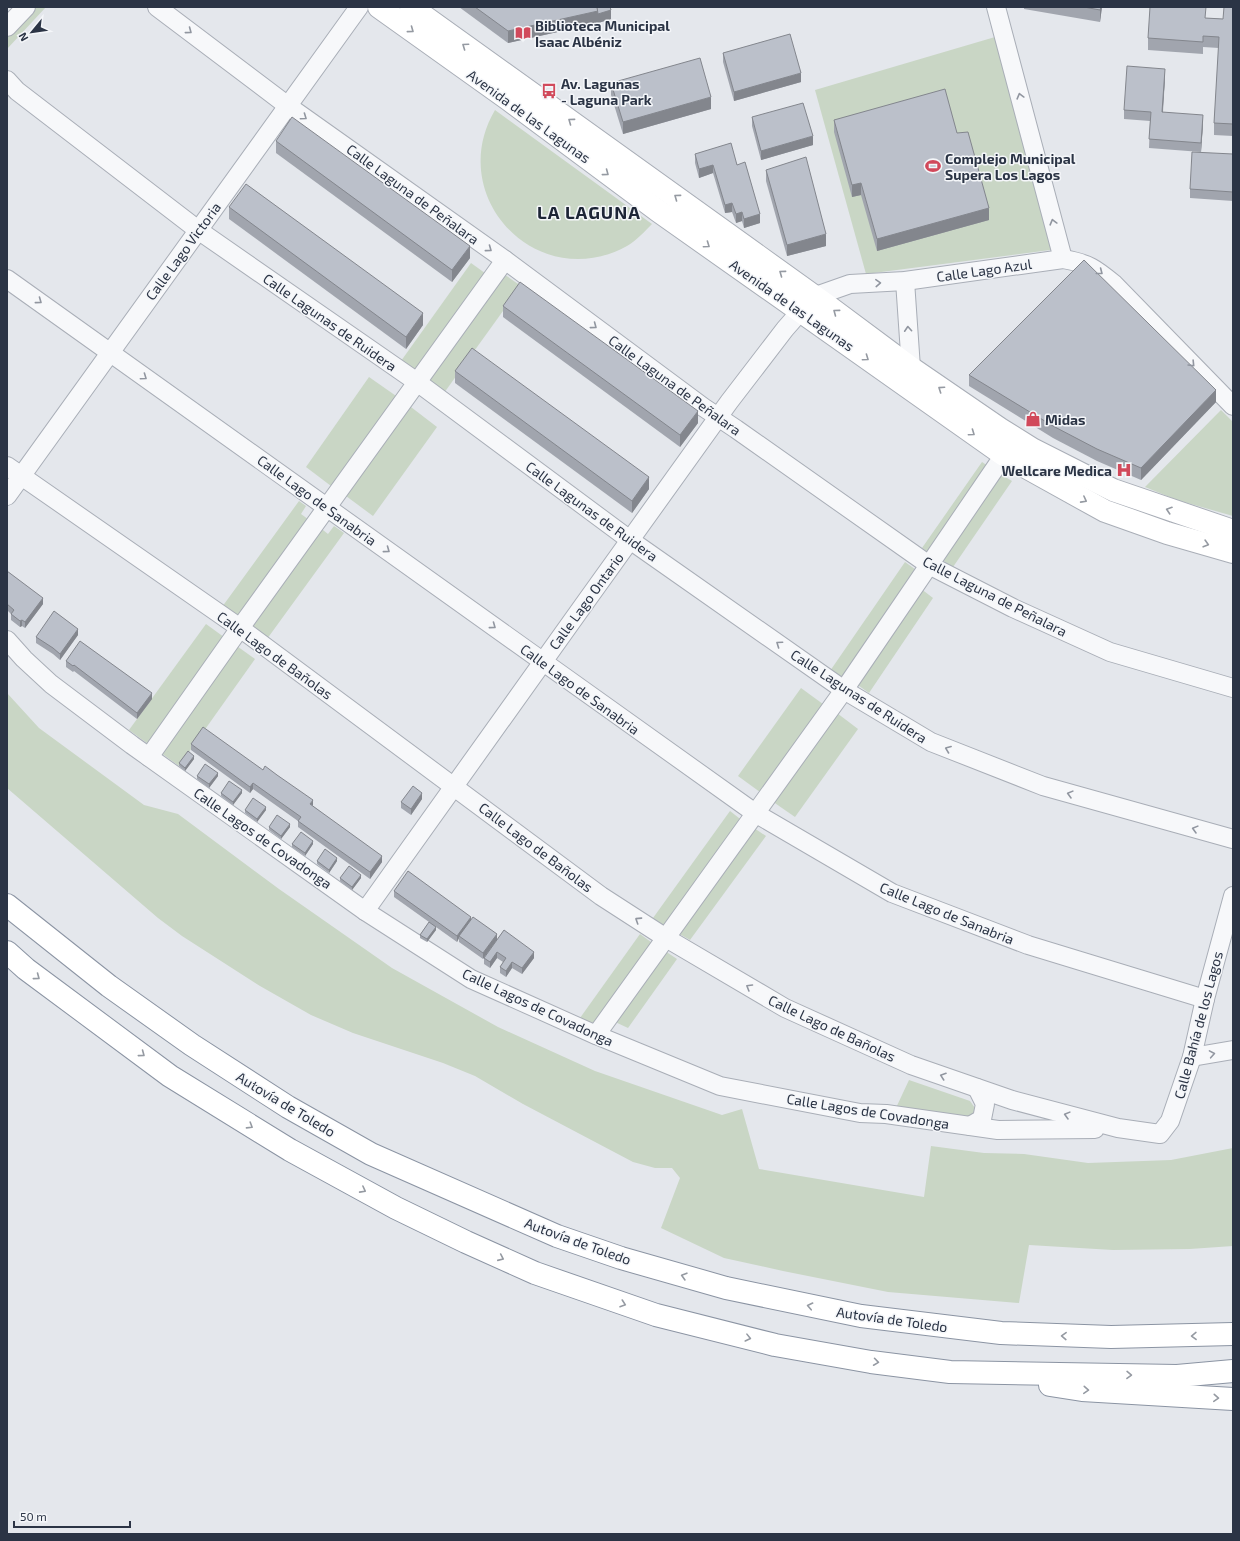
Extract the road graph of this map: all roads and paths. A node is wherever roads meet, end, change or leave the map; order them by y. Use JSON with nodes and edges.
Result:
{"nodes":[{"id":1,"x":26,"y":7,"type":"edge"},
{"id":2,"x":158,"y":7,"type":"edge"},
{"id":3,"x":359,"y":7,"type":"edge"},
{"id":4,"x":379,"y":7,"type":"edge"},
{"id":5,"x":411,"y":7,"type":"edge"},
{"id":6,"x":996,"y":7,"type":"edge"},
{"id":7,"x":7,"y":27,"type":"edge"},
{"id":8,"x":7,"y":80,"type":"edge"},
{"id":9,"x":288,"y":106,"type":"junction"},
{"id":10,"x":198,"y":230,"type":"junction"},
{"id":11,"x":1063,"y":259,"type":"junction"},
{"id":12,"x":505,"y":260,"type":"junction"},
{"id":13,"x":7,"y":279,"type":"edge"},
{"id":14,"x":905,"y":281,"type":"junction"},
{"id":15,"x":807,"y":304,"type":"junction"},
{"id":16,"x":110,"y":353,"type":"junction"},
{"id":17,"x":910,"y":368,"type":"junction"},
{"id":18,"x":417,"y":382,"type":"junction"},
{"id":19,"x":1233,"y":406,"type":"edge"},
{"id":20,"x":719,"y":417,"type":"junction"},
{"id":21,"x":1004,"y":455,"type":"junction"},
{"id":22,"x":14,"y":471,"type":"edge"},
{"id":23,"x":7,"y":496,"type":"edge"},
{"id":24,"x":327,"y":507,"type":"junction"},
{"id":25,"x":1233,"y":531,"type":"edge"},
{"id":26,"x":630,"y":540,"type":"junction"},
{"id":27,"x":1233,"y":552,"type":"edge"},
{"id":28,"x":929,"y":565,"type":"junction"},
{"id":29,"x":240,"y":628,"type":"junction"},
{"id":30,"x":7,"y":640,"type":"edge"},
{"id":31,"x":542,"y":662,"type":"junction"},
{"id":32,"x":1233,"y":688,"type":"edge"},
{"id":33,"x":844,"y":690,"type":"junction"},
{"id":34,"x":149,"y":757,"type":"junction"},
{"id":35,"x":454,"y":786,"type":"junction"},
{"id":36,"x":755,"y":813,"type":"junction"},
{"id":37,"x":1233,"y":839,"type":"edge"},
{"id":38,"x":1233,"y":896,"type":"edge"},
{"id":39,"x":7,"y":905,"type":"edge"},
{"id":40,"x":365,"y":911,"type":"junction"},
{"id":41,"x":666,"y":938,"type":"junction"},
{"id":42,"x":7,"y":952,"type":"edge"},
{"id":43,"x":1205,"y":998,"type":"junction"},
{"id":44,"x":596,"y":1036,"type":"junction"},
{"id":45,"x":1233,"y":1050,"type":"edge"},
{"id":46,"x":1192,"y":1057,"type":"junction"},
{"id":47,"x":977,"y":1088,"type":"junction"},
{"id":48,"x":970,"y":1126,"type":"junction"},
{"id":49,"x":1118,"y":1128,"type":"junction"},
{"id":50,"x":1233,"y":1334,"type":"edge"},
{"id":51,"x":1233,"y":1371,"type":"edge"},
{"id":52,"x":950,"y":1372,"type":"junction"},
{"id":53,"x":1233,"y":1399,"type":"edge"}],
"edges":[{"from":1,"to":7,"type":"street"},
{"from":2,"to":9,"type":"street","name":"Calle Laguna de Peñalara","one_way":true},
{"from":3,"to":9,"type":"street","name":"Calle Lago Victoria"},
{"from":4,"to":15,"type":"main road","name":"Avenida de las Lagunas","one_way":true},
{"from":15,"to":5,"type":"main road","name":"Avenida de las Lagunas","one_way":true},
{"from":11,"to":6,"type":"street","one_way":true},
{"from":8,"to":10,"type":"street","name":"Calle Lagunas de Ruidera"},
{"from":9,"to":10,"type":"street","name":"Calle Lago Victoria"},
{"from":9,"to":12,"type":"street","name":"Calle Laguna de Peñalara","one_way":true},
{"from":10,"to":16,"type":"street","name":"Calle Lago Victoria"},
{"from":10,"to":18,"type":"street","name":"Calle Lagunas de Ruidera"},
{"from":11,"to":14,"type":"street","name":"Calle Lago Azul"},
{"from":11,"to":19,"type":"street","one_way":true},
{"from":12,"to":18,"type":"street"},
{"from":12,"to":20,"type":"street","name":"Calle Laguna de Peñalara","one_way":true},
{"from":13,"to":16,"type":"street","name":"Calle Lago de Sanabria","one_way":true},
{"from":15,"to":14,"type":"street","name":"Calle Lago Azul","one_way":true},
{"from":17,"to":14,"type":"street","one_way":true},
{"from":17,"to":15,"type":"main road","name":"Avenida de las Lagunas","one_way":true},
{"from":15,"to":20,"type":"street","name":"Calle Lago Ontario"},
{"from":15,"to":21,"type":"main road","name":"Avenida de las Lagunas","one_way":true},
{"from":16,"to":22,"type":"street","name":"Calle Lago Victoria"},
{"from":16,"to":24,"type":"street","name":"Calle Lago de Sanabria","one_way":true},
{"from":25,"to":17,"type":"main road","name":"Avenida de las Lagunas","one_way":true},
{"from":18,"to":24,"type":"street"},
{"from":18,"to":26,"type":"street","name":"Calle Lagunas de Ruidera"},
{"from":20,"to":26,"type":"street","name":"Calle Lago Ontario"},
{"from":20,"to":28,"type":"street","name":"Calle Laguna de Peñalara"},
{"from":21,"to":27,"type":"main road","name":"Avenida de las Lagunas","one_way":true},
{"from":21,"to":28,"type":"street"},
{"from":22,"to":23,"type":"street","name":"Calle Lago Victoria"},
{"from":22,"to":29,"type":"street","name":"Calle Lago de Bañolas"},
{"from":24,"to":29,"type":"street"},
{"from":24,"to":31,"type":"street","name":"Calle Lago de Sanabria","one_way":true},
{"from":26,"to":31,"type":"street","name":"Calle Lago Ontario"},
{"from":33,"to":26,"type":"street","name":"Calle Lagunas de Ruidera","one_way":true},
{"from":28,"to":32,"type":"street","name":"Calle Laguna de Peñalara"},
{"from":28,"to":33,"type":"street"},
{"from":29,"to":34,"type":"street"},
{"from":29,"to":35,"type":"street","name":"Calle Lago de Bañolas"},
{"from":30,"to":34,"type":"street","name":"Calle Lagos de Covadonga"},
{"from":31,"to":35,"type":"street","name":"Calle Lago Ontario"},
{"from":31,"to":36,"type":"street","name":"Calle Lago de Sanabria"},
{"from":33,"to":36,"type":"street"},
{"from":37,"to":33,"type":"street","name":"Calle Lagunas de Ruidera","one_way":true},
{"from":34,"to":40,"type":"street","name":"Calle Lagos de Covadonga"},
{"from":35,"to":40,"type":"street","name":"Calle Lago Ontario"},
{"from":41,"to":35,"type":"street","name":"Calle Lago de Bañolas","one_way":true},
{"from":36,"to":41,"type":"street"},
{"from":36,"to":43,"type":"street","name":"Calle Lago de Sanabria"},
{"from":38,"to":43,"type":"street","name":"Calle Bahía de los Lagos"},
{"from":50,"to":39,"type":"main road","name":"Autovía de Toledo","one_way":true},
{"from":40,"to":44,"type":"street","name":"Calle Lagos de Covadonga"},
{"from":41,"to":44,"type":"street"},
{"from":47,"to":41,"type":"street","name":"Calle Lago de Bañolas","one_way":true},
{"from":42,"to":52,"type":"main road","one_way":true},
{"from":43,"to":46,"type":"street","name":"Calle Bahía de los Lagos"},
{"from":44,"to":48,"type":"street","name":"Calle Lagos de Covadonga"},
{"from":46,"to":45,"type":"street","one_way":true},
{"from":46,"to":49,"type":"street","name":"Calle Bahía de los Lagos"},
{"from":47,"to":48,"type":"street"},
{"from":49,"to":47,"type":"street","name":"Calle Lago de Bañolas","one_way":true},
{"from":48,"to":49,"type":"street","name":"Calle Lagos de Covadonga"},
{"from":52,"to":51,"type":"main road","one_way":true},
{"from":52,"to":53,"type":"main road","one_way":true}]}
